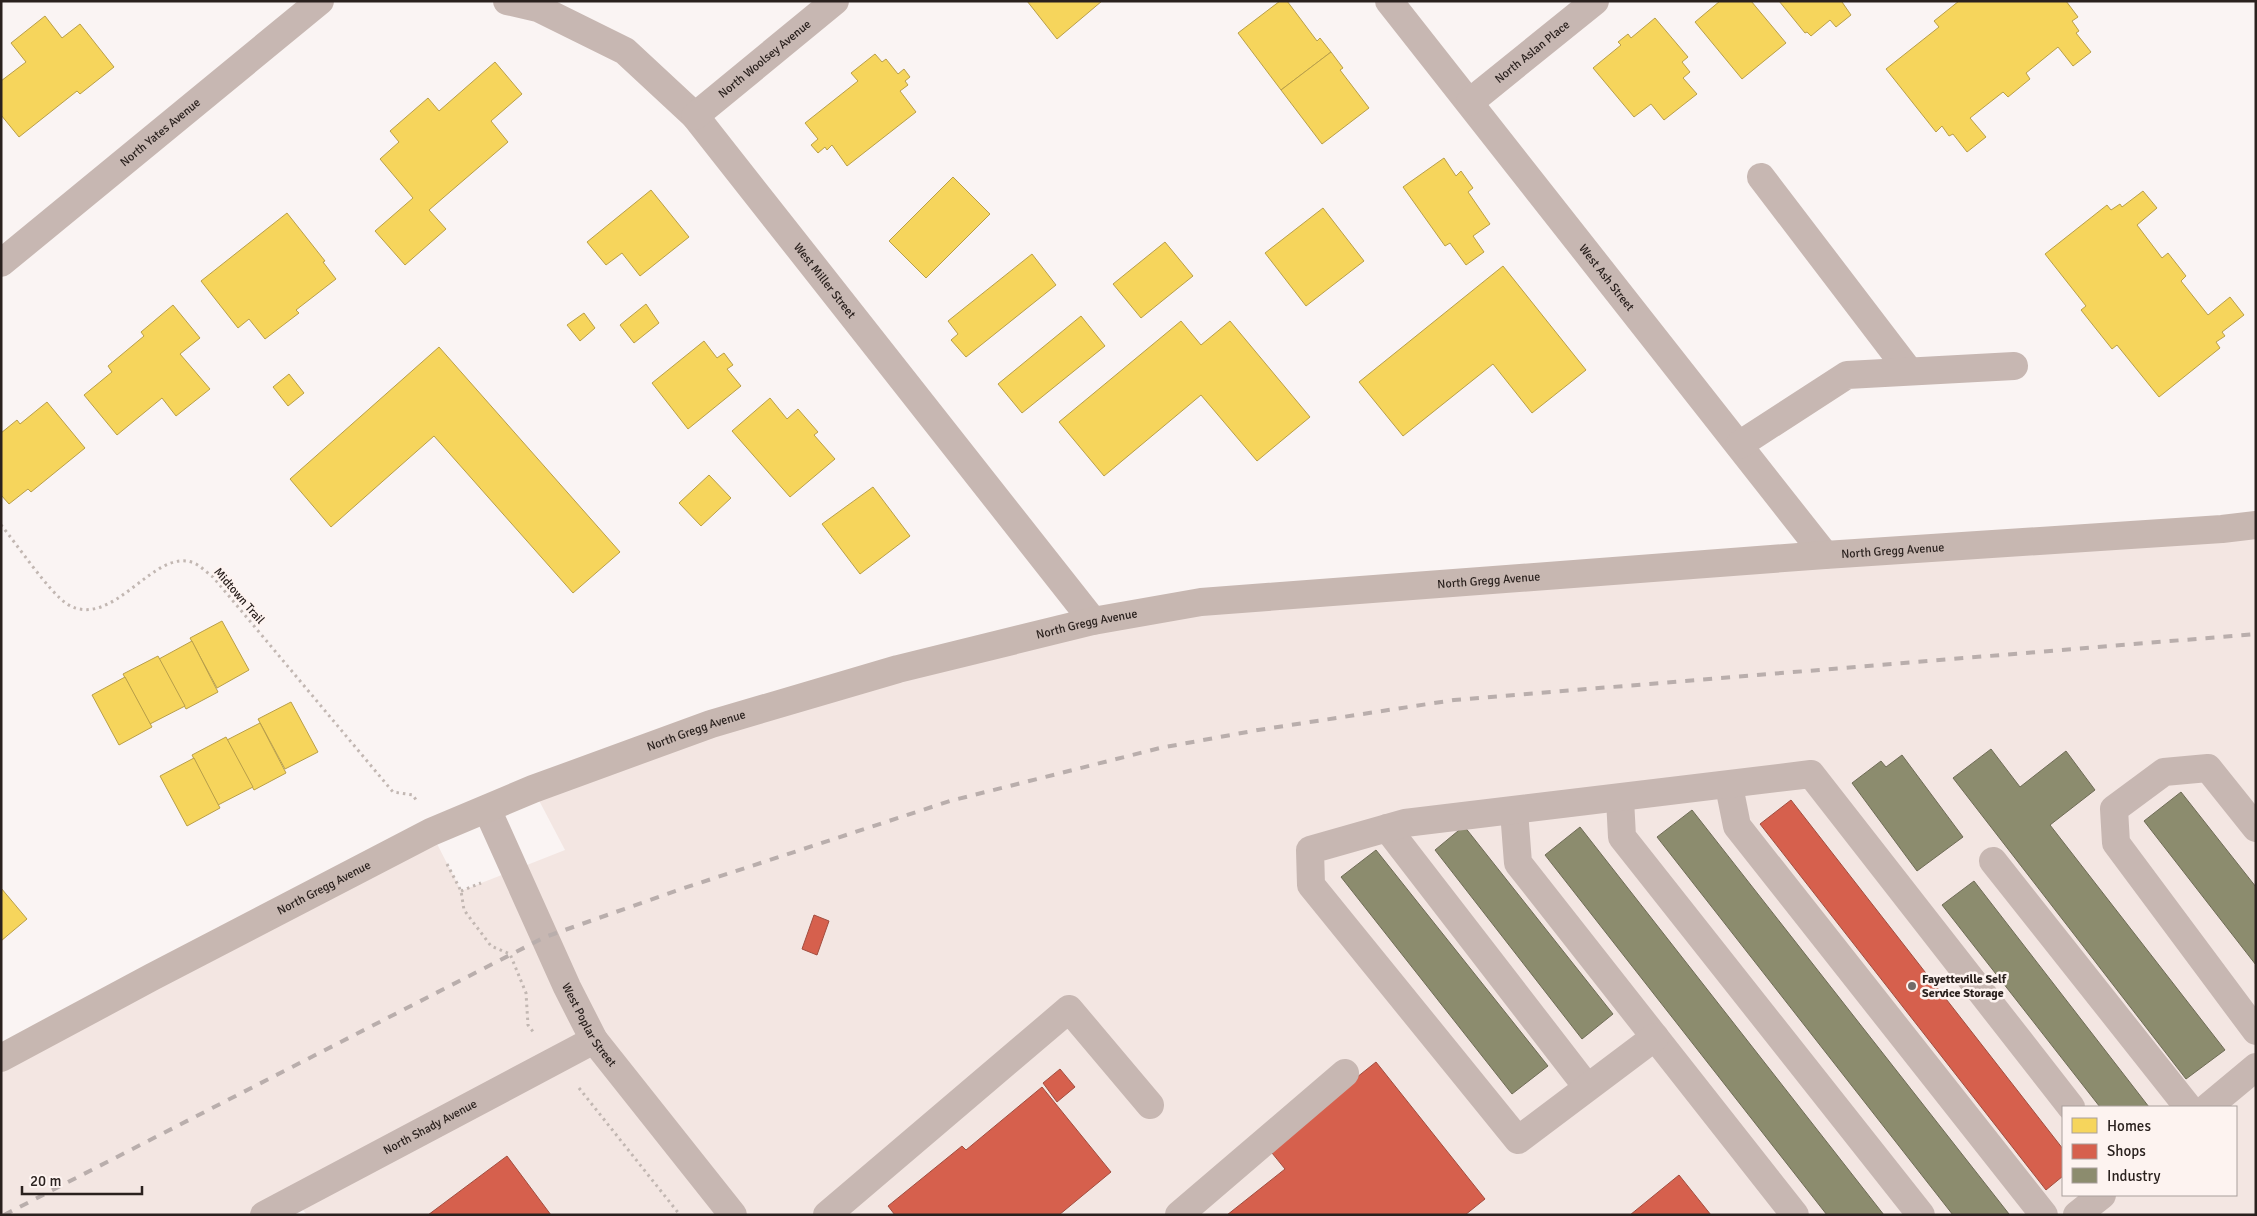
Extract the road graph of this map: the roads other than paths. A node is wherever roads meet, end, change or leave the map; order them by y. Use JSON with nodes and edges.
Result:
{"nodes":[{"id":1,"x":320,"y":1,"type":"edge"},
{"id":2,"x":506,"y":1,"type":"edge"},
{"id":3,"x":835,"y":1,"type":"edge"},
{"id":4,"x":1389,"y":1,"type":"edge"},
{"id":5,"x":1595,"y":1,"type":"edge"},
{"id":6,"x":1470,"y":102,"type":"junction"},
{"id":7,"x":695,"y":116,"type":"junction"},
{"id":8,"x":1761,"y":178,"type":"dead end"},
{"id":9,"x":1,"y":263,"type":"edge"},
{"id":10,"x":2014,"y":366,"type":"dead end"},
{"id":11,"x":1910,"y":372,"type":"junction"},
{"id":12,"x":1739,"y":446,"type":"junction"},
{"id":13,"x":2256,"y":525,"type":"edge"},
{"id":14,"x":1825,"y":555,"type":"junction"},
{"id":15,"x":1093,"y":621,"type":"junction"},
{"id":16,"x":1729,"y":786,"type":"junction"},
{"id":17,"x":1620,"y":798,"type":"junction"},
{"id":18,"x":487,"y":809,"type":"junction"},
{"id":19,"x":1514,"y":811,"type":"junction"},
{"id":20,"x":1387,"y":828,"type":"junction"},
{"id":21,"x":2256,"y":828,"type":"edge"},
{"id":22,"x":1993,"y":861,"type":"dead end"},
{"id":23,"x":2256,"y":1031,"type":"edge"},
{"id":24,"x":1655,"y":1036,"type":"junction"},
{"id":25,"x":594,"y":1040,"type":"junction"},
{"id":26,"x":1,"y":1058,"type":"edge"},
{"id":27,"x":2256,"y":1067,"type":"edge"},
{"id":28,"x":1345,"y":1073,"type":"dead end"},
{"id":29,"x":1587,"y":1087,"type":"junction"},
{"id":30,"x":1150,"y":1106,"type":"dead end"},
{"id":31,"x":2070,"y":1106,"type":"edge"},
{"id":32,"x":2187,"y":1106,"type":"edge"},
{"id":33,"x":2209,"y":1106,"type":"edge"},
{"id":34,"x":2101,"y":1196,"type":"edge"},
{"id":35,"x":264,"y":1215,"type":"edge"},
{"id":36,"x":733,"y":1215,"type":"edge"},
{"id":37,"x":827,"y":1215,"type":"edge"},
{"id":38,"x":1179,"y":1215,"type":"edge"},
{"id":39,"x":1795,"y":1215,"type":"edge"},
{"id":40,"x":1921,"y":1215,"type":"edge"},
{"id":41,"x":2044,"y":1215,"type":"edge"},
{"id":42,"x":2077,"y":1215,"type":"edge"}],
"edges":[{"from":1,"to":9,"type":"street","name":"North Yates Avenue"},
{"from":2,"to":7,"type":"street","name":"West Miller Street"},
{"from":3,"to":7,"type":"street","name":"North Woolsey Avenue"},
{"from":4,"to":6,"type":"street","name":"West Ash Street"},
{"from":5,"to":6,"type":"street","name":"North Aslan Place"},
{"from":6,"to":12,"type":"street","name":"West Ash Street"},
{"from":7,"to":15,"type":"street","name":"West Miller Street"},
{"from":8,"to":11,"type":"street"},
{"from":10,"to":11,"type":"street"},
{"from":11,"to":12,"type":"street"},
{"from":12,"to":14,"type":"street","name":"West Ash Street"},
{"from":13,"to":14,"type":"main road","name":"North Gregg Avenue"},
{"from":14,"to":15,"type":"main road","name":"North Gregg Avenue"},
{"from":15,"to":18,"type":"main road","name":"North Gregg Avenue"},
{"from":16,"to":17,"type":"street"},
{"from":16,"to":31,"type":"street"},
{"from":16,"to":41,"type":"street"},
{"from":17,"to":19,"type":"street"},
{"from":17,"to":40,"type":"street"},
{"from":18,"to":25,"type":"street","name":"West Poplar Street"},
{"from":18,"to":26,"type":"main road","name":"North Gregg Avenue"},
{"from":19,"to":20,"type":"street"},
{"from":19,"to":24,"type":"street"},
{"from":20,"to":29,"type":"street"},
{"from":20,"to":29,"type":"street"},
{"from":21,"to":23,"type":"street"},
{"from":22,"to":32,"type":"street"},
{"from":24,"to":29,"type":"street"},
{"from":24,"to":39,"type":"street"},
{"from":25,"to":35,"type":"street","name":"North Shady Avenue"},
{"from":25,"to":36,"type":"street","name":"West Poplar Street"},
{"from":27,"to":33,"type":"street"},
{"from":28,"to":38,"type":"street"},
{"from":30,"to":37,"type":"street"},
{"from":34,"to":42,"type":"street"}]}
